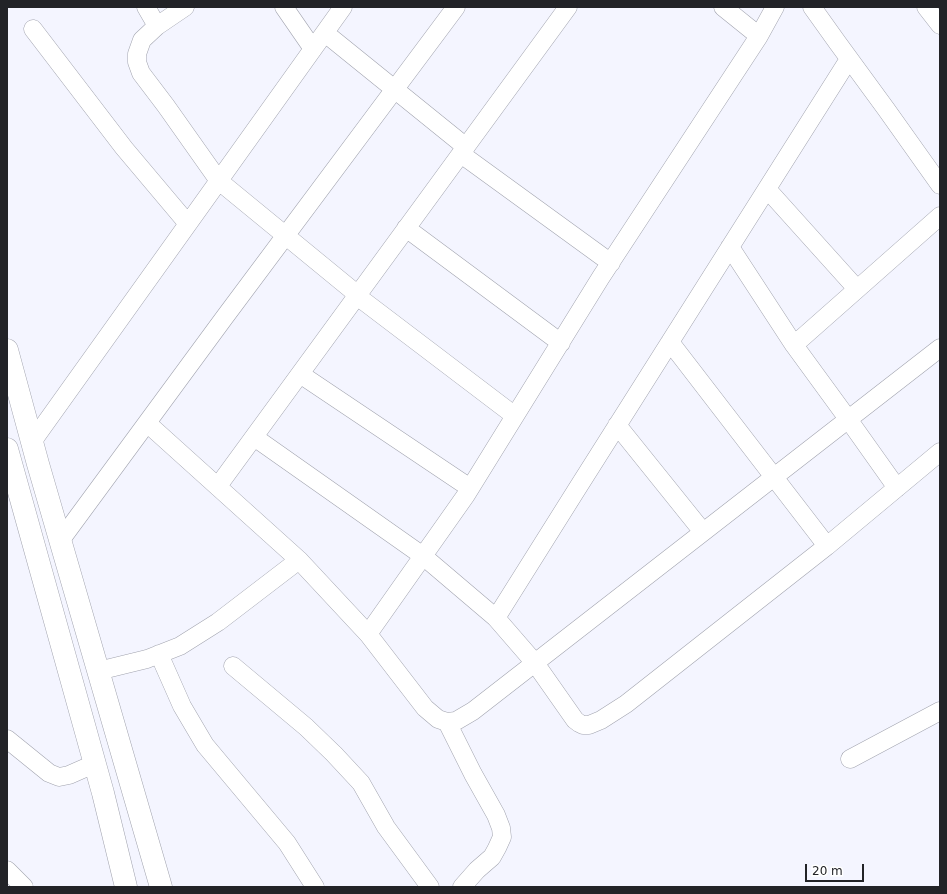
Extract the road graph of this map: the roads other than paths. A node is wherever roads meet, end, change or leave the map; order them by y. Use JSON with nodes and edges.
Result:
{"nodes":[{"id":1,"x":146,"y":7,"type":"edge"},
{"id":2,"x":185,"y":7,"type":"edge"},
{"id":3,"x":284,"y":7,"type":"edge"},
{"id":4,"x":343,"y":7,"type":"edge"},
{"id":5,"x":456,"y":7,"type":"edge"},
{"id":6,"x":568,"y":7,"type":"edge"},
{"id":7,"x":723,"y":7,"type":"edge"},
{"id":8,"x":775,"y":7,"type":"edge"},
{"id":9,"x":812,"y":7,"type":"edge"},
{"id":10,"x":926,"y":7,"type":"edge"},
{"id":11,"x":940,"y":25,"type":"edge"},
{"id":12,"x":157,"y":26,"type":"junction"},
{"id":13,"x":32,"y":29,"type":"dead end"},
{"id":14,"x":325,"y":33,"type":"junction"},
{"id":15,"x":758,"y":36,"type":"junction"},
{"id":16,"x":313,"y":49,"type":"junction"},
{"id":17,"x":849,"y":59,"type":"junction"},
{"id":18,"x":395,"y":89,"type":"junction"},
{"id":19,"x":464,"y":150,"type":"junction"},
{"id":20,"x":219,"y":181,"type":"junction"},
{"id":21,"x":940,"y":185,"type":"edge"},
{"id":22,"x":767,"y":188,"type":"junction"},
{"id":23,"x":940,"y":216,"type":"edge"},
{"id":24,"x":188,"y":224,"type":"junction"},
{"id":25,"x":406,"y":228,"type":"junction"},
{"id":26,"x":285,"y":236,"type":"junction"},
{"id":27,"x":730,"y":247,"type":"junction"},
{"id":28,"x":611,"y":263,"type":"junction"},
{"id":29,"x":857,"y":289,"type":"junction"},
{"id":30,"x":358,"y":296,"type":"junction"},
{"id":31,"x":670,"y":342,"type":"junction"},
{"id":32,"x":561,"y":343,"type":"junction"},
{"id":33,"x":794,"y":345,"type":"junction"},
{"id":34,"x":940,"y":348,"type":"edge"},
{"id":35,"x":7,"y":350,"type":"edge"},
{"id":36,"x":300,"y":374,"type":"junction"},
{"id":37,"x":515,"y":416,"type":"junction"},
{"id":38,"x":848,"y":419,"type":"junction"},
{"id":39,"x":147,"y":423,"type":"junction"},
{"id":40,"x":617,"y":425,"type":"junction"},
{"id":41,"x":254,"y":437,"type":"junction"},
{"id":42,"x":32,"y":443,"type":"junction"},
{"id":43,"x":7,"y":450,"type":"edge"},
{"id":44,"x":940,"y":452,"type":"edge"},
{"id":45,"x":774,"y":477,"type":"junction"},
{"id":46,"x":11,"y":483,"type":"edge"},
{"id":47,"x":218,"y":486,"type":"junction"},
{"id":48,"x":470,"y":488,"type":"junction"},
{"id":49,"x":897,"y":488,"type":"junction"},
{"id":50,"x":703,"y":532,"type":"junction"},
{"id":51,"x":60,"y":541,"type":"junction"},
{"id":52,"x":827,"y":546,"type":"junction"},
{"id":53,"x":423,"y":556,"type":"junction"},
{"id":54,"x":299,"y":560,"type":"junction"},
{"id":55,"x":496,"y":618,"type":"junction"},
{"id":56,"x":368,"y":634,"type":"junction"},
{"id":57,"x":159,"y":654,"type":"junction"},
{"id":58,"x":535,"y":662,"type":"junction"},
{"id":59,"x":233,"y":666,"type":"dead end"},
{"id":60,"x":98,"y":671,"type":"junction"},
{"id":61,"x":940,"y":711,"type":"edge"},
{"id":62,"x":447,"y":722,"type":"junction"},
{"id":63,"x":7,"y":739,"type":"edge"},
{"id":64,"x":850,"y":759,"type":"dead end"},
{"id":65,"x":94,"y":764,"type":"junction"},
{"id":66,"x":7,"y":870,"type":"edge"},
{"id":67,"x":24,"y":887,"type":"edge"},
{"id":68,"x":126,"y":887,"type":"edge"},
{"id":69,"x":161,"y":887,"type":"edge"},
{"id":70,"x":315,"y":887,"type":"edge"},
{"id":71,"x":430,"y":887,"type":"edge"},
{"id":72,"x":462,"y":887,"type":"edge"}],
"edges":[{"from":1,"to":12,"type":"street"},
{"from":2,"to":12,"type":"street"},
{"from":3,"to":16,"type":"street"},
{"from":4,"to":14,"type":"street"},
{"from":5,"to":18,"type":"street"},
{"from":6,"to":19,"type":"street"},
{"from":7,"to":15,"type":"street"},
{"from":8,"to":15,"type":"street"},
{"from":9,"to":17,"type":"street"},
{"from":10,"to":11,"type":"street"},
{"from":12,"to":20,"type":"street"},
{"from":13,"to":24,"type":"street"},
{"from":14,"to":16,"type":"street"},
{"from":14,"to":18,"type":"street"},
{"from":15,"to":28,"type":"street"},
{"from":16,"to":20,"type":"street"},
{"from":17,"to":21,"type":"street"},
{"from":17,"to":22,"type":"street"},
{"from":18,"to":19,"type":"street"},
{"from":18,"to":26,"type":"street"},
{"from":19,"to":25,"type":"street"},
{"from":19,"to":28,"type":"street"},
{"from":20,"to":24,"type":"street"},
{"from":20,"to":26,"type":"street"},
{"from":22,"to":27,"type":"street"},
{"from":22,"to":29,"type":"street"},
{"from":23,"to":29,"type":"street"},
{"from":24,"to":42,"type":"street"},
{"from":25,"to":30,"type":"street"},
{"from":25,"to":32,"type":"street"},
{"from":26,"to":30,"type":"street"},
{"from":26,"to":39,"type":"street"},
{"from":27,"to":31,"type":"street"},
{"from":27,"to":33,"type":"street"},
{"from":28,"to":32,"type":"street"},
{"from":29,"to":33,"type":"street"},
{"from":30,"to":36,"type":"street"},
{"from":30,"to":37,"type":"street"},
{"from":31,"to":40,"type":"street"},
{"from":31,"to":45,"type":"street"},
{"from":32,"to":37,"type":"street"},
{"from":33,"to":38,"type":"street"},
{"from":34,"to":38,"type":"street"},
{"from":35,"to":42,"type":"main road"},
{"from":36,"to":41,"type":"street"},
{"from":36,"to":48,"type":"street"},
{"from":37,"to":48,"type":"street"},
{"from":38,"to":45,"type":"street"},
{"from":38,"to":49,"type":"street"},
{"from":39,"to":47,"type":"street"},
{"from":39,"to":51,"type":"street"},
{"from":40,"to":50,"type":"street"},
{"from":40,"to":55,"type":"street"},
{"from":41,"to":47,"type":"street"},
{"from":41,"to":53,"type":"street"},
{"from":42,"to":43,"type":"main road"},
{"from":42,"to":51,"type":"main road"},
{"from":43,"to":46,"type":"main road"},
{"from":44,"to":49,"type":"street"},
{"from":45,"to":50,"type":"street"},
{"from":45,"to":52,"type":"street"},
{"from":46,"to":65,"type":"main road"},
{"from":47,"to":54,"type":"street"},
{"from":48,"to":53,"type":"street"},
{"from":49,"to":52,"type":"street"},
{"from":50,"to":58,"type":"street"},
{"from":51,"to":60,"type":"main road"},
{"from":52,"to":58,"type":"street"},
{"from":53,"to":55,"type":"street"},
{"from":53,"to":56,"type":"street"},
{"from":54,"to":56,"type":"street"},
{"from":54,"to":57,"type":"street"},
{"from":55,"to":58,"type":"street"},
{"from":56,"to":62,"type":"street"},
{"from":57,"to":60,"type":"street"},
{"from":57,"to":70,"type":"street"},
{"from":58,"to":62,"type":"street"},
{"from":59,"to":71,"type":"street"},
{"from":60,"to":69,"type":"main road"},
{"from":61,"to":64,"type":"street"},
{"from":62,"to":72,"type":"street"},
{"from":63,"to":65,"type":"street"},
{"from":65,"to":68,"type":"main road"},
{"from":66,"to":67,"type":"street"}]}
